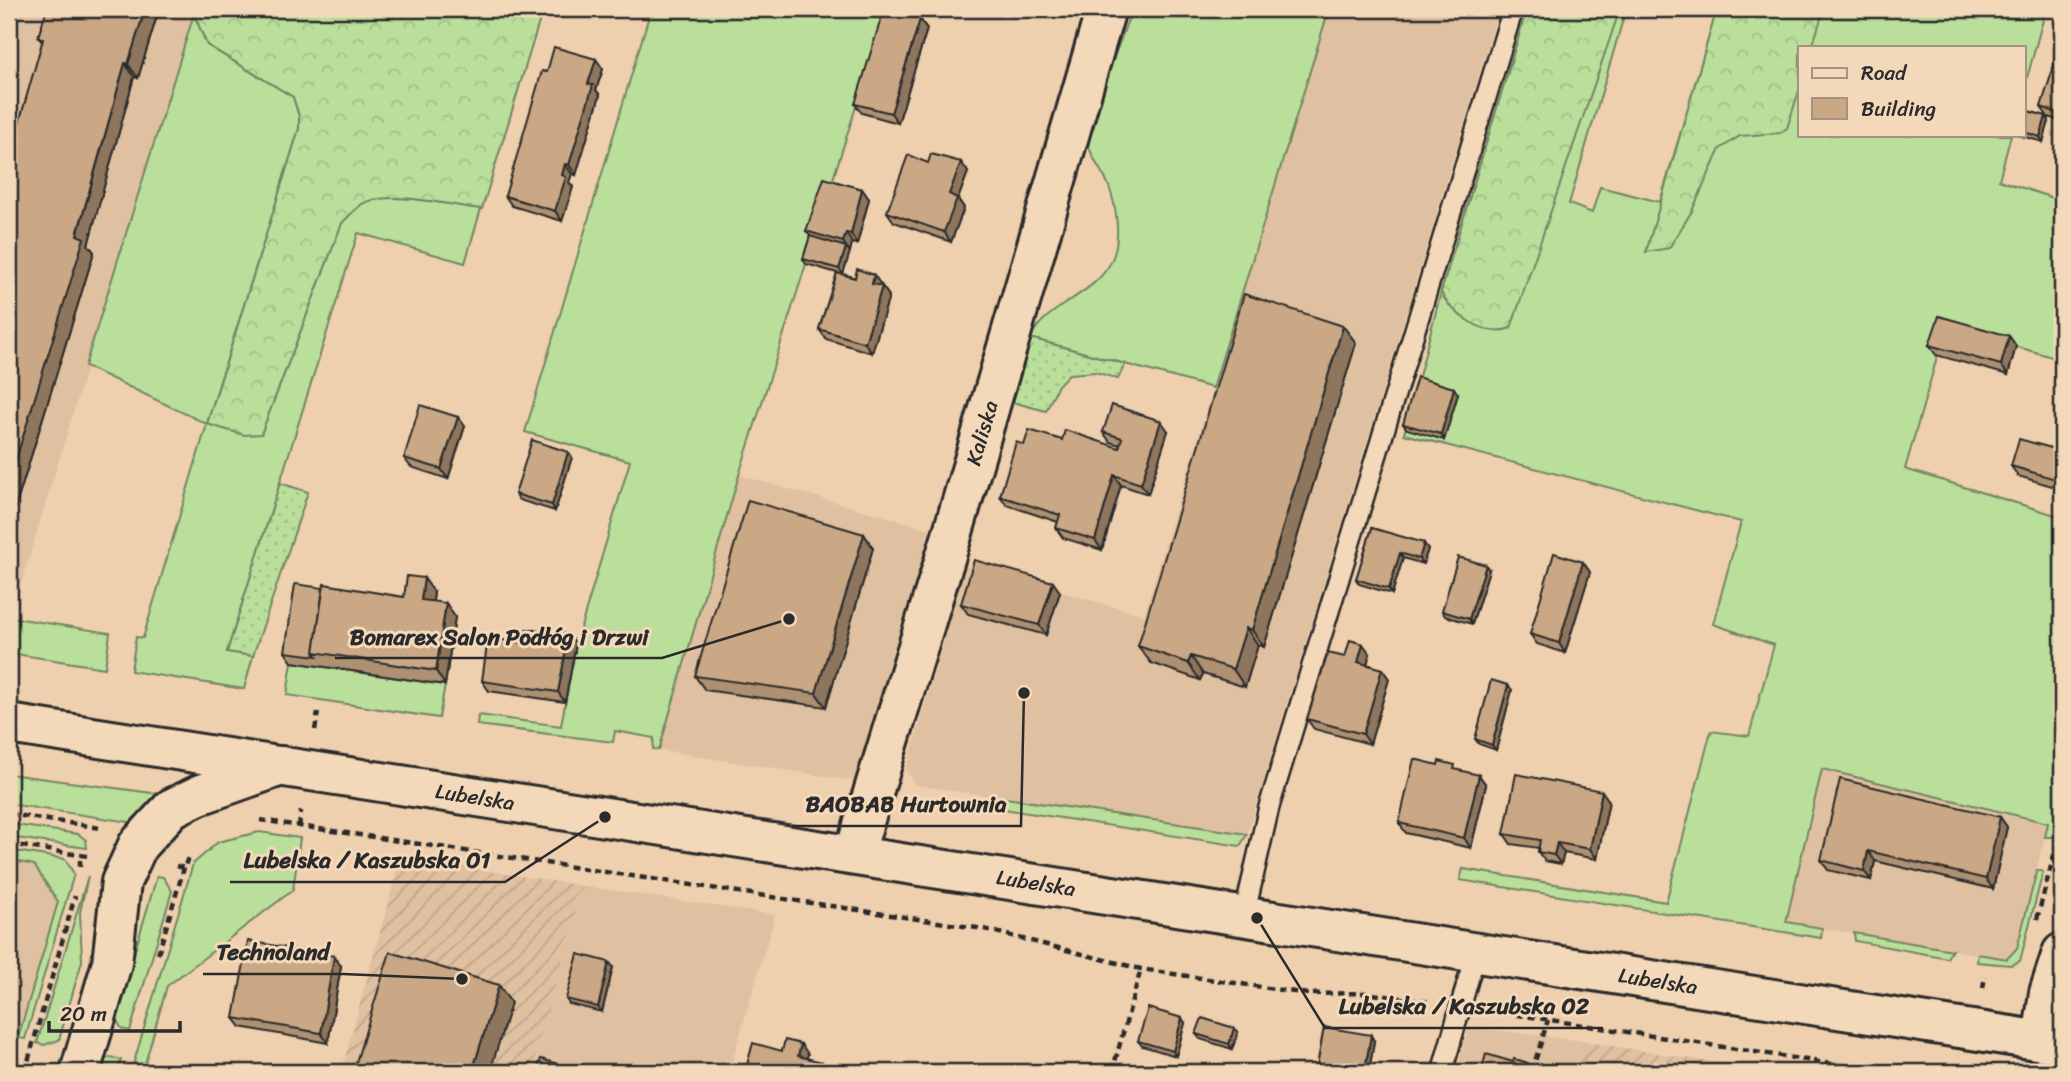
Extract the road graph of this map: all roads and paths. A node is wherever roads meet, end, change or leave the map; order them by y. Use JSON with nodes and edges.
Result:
{"nodes":[{"id":1,"x":1106,"y":9,"type":"edge"},
{"id":2,"x":1513,"y":9,"type":"edge"},
{"id":3,"x":9,"y":724,"type":"edge"},
{"id":4,"x":281,"y":766,"type":"junction"},
{"id":5,"x":9,"y":814,"type":"edge"},
{"id":6,"x":2062,"y":825,"type":"edge"},
{"id":7,"x":299,"y":827,"type":"dead end"},
{"id":8,"x":146,"y":835,"type":"junction"},
{"id":9,"x":9,"y":844,"type":"edge"},
{"id":10,"x":80,"y":855,"type":"junction"},
{"id":11,"x":854,"y":855,"type":"junction"},
{"id":12,"x":94,"y":857,"type":"dead end"},
{"id":13,"x":80,"y":877,"type":"dead end"},
{"id":14,"x":76,"y":890,"type":"dead end"},
{"id":15,"x":1244,"y":916,"type":"junction"},
{"id":16,"x":2048,"y":941,"type":"edge"},
{"id":17,"x":1476,"y":952,"type":"junction"},
{"id":18,"x":1141,"y":969,"type":"junction"},
{"id":19,"x":1462,"y":1006,"type":"junction"},
{"id":20,"x":1548,"y":1020,"type":"junction"},
{"id":21,"x":2052,"y":1042,"type":"edge"},
{"id":22,"x":25,"y":1072,"type":"edge"},
{"id":23,"x":80,"y":1072,"type":"edge"},
{"id":24,"x":1112,"y":1072,"type":"edge"},
{"id":25,"x":1442,"y":1072,"type":"edge"},
{"id":26,"x":1532,"y":1072,"type":"edge"},
{"id":27,"x":1883,"y":1072,"type":"edge"}],
"edges":[{"from":1,"to":11,"type":"main road","name":"Kaliska"},
{"from":2,"to":15,"type":"lane"},
{"from":3,"to":4,"type":"main road","name":"Lubelska"},
{"from":4,"to":8,"type":"main road"},
{"from":4,"to":11,"type":"main road","name":"Lubelska"},
{"from":5,"to":8,"type":"path"},
{"from":6,"to":16,"type":"path"},
{"from":7,"to":18,"type":"path"},
{"from":8,"to":23,"type":"main road"},
{"from":9,"to":10,"type":"path"},
{"from":10,"to":12,"type":"path"},
{"from":10,"to":13,"type":"path"},
{"from":11,"to":15,"type":"main road","name":"Lubelska"},
{"from":14,"to":22,"type":"path"},
{"from":15,"to":17,"type":"main road","name":"Lubelska"},
{"from":16,"to":21,"type":"main road"},
{"from":17,"to":19,"type":"lane"},
{"from":17,"to":21,"type":"main road","name":"Lubelska"},
{"from":18,"to":19,"type":"path"},
{"from":18,"to":24,"type":"path"},
{"from":19,"to":20,"type":"path"},
{"from":19,"to":25,"type":"lane"},
{"from":20,"to":26,"type":"path"},
{"from":20,"to":27,"type":"path"}]}
